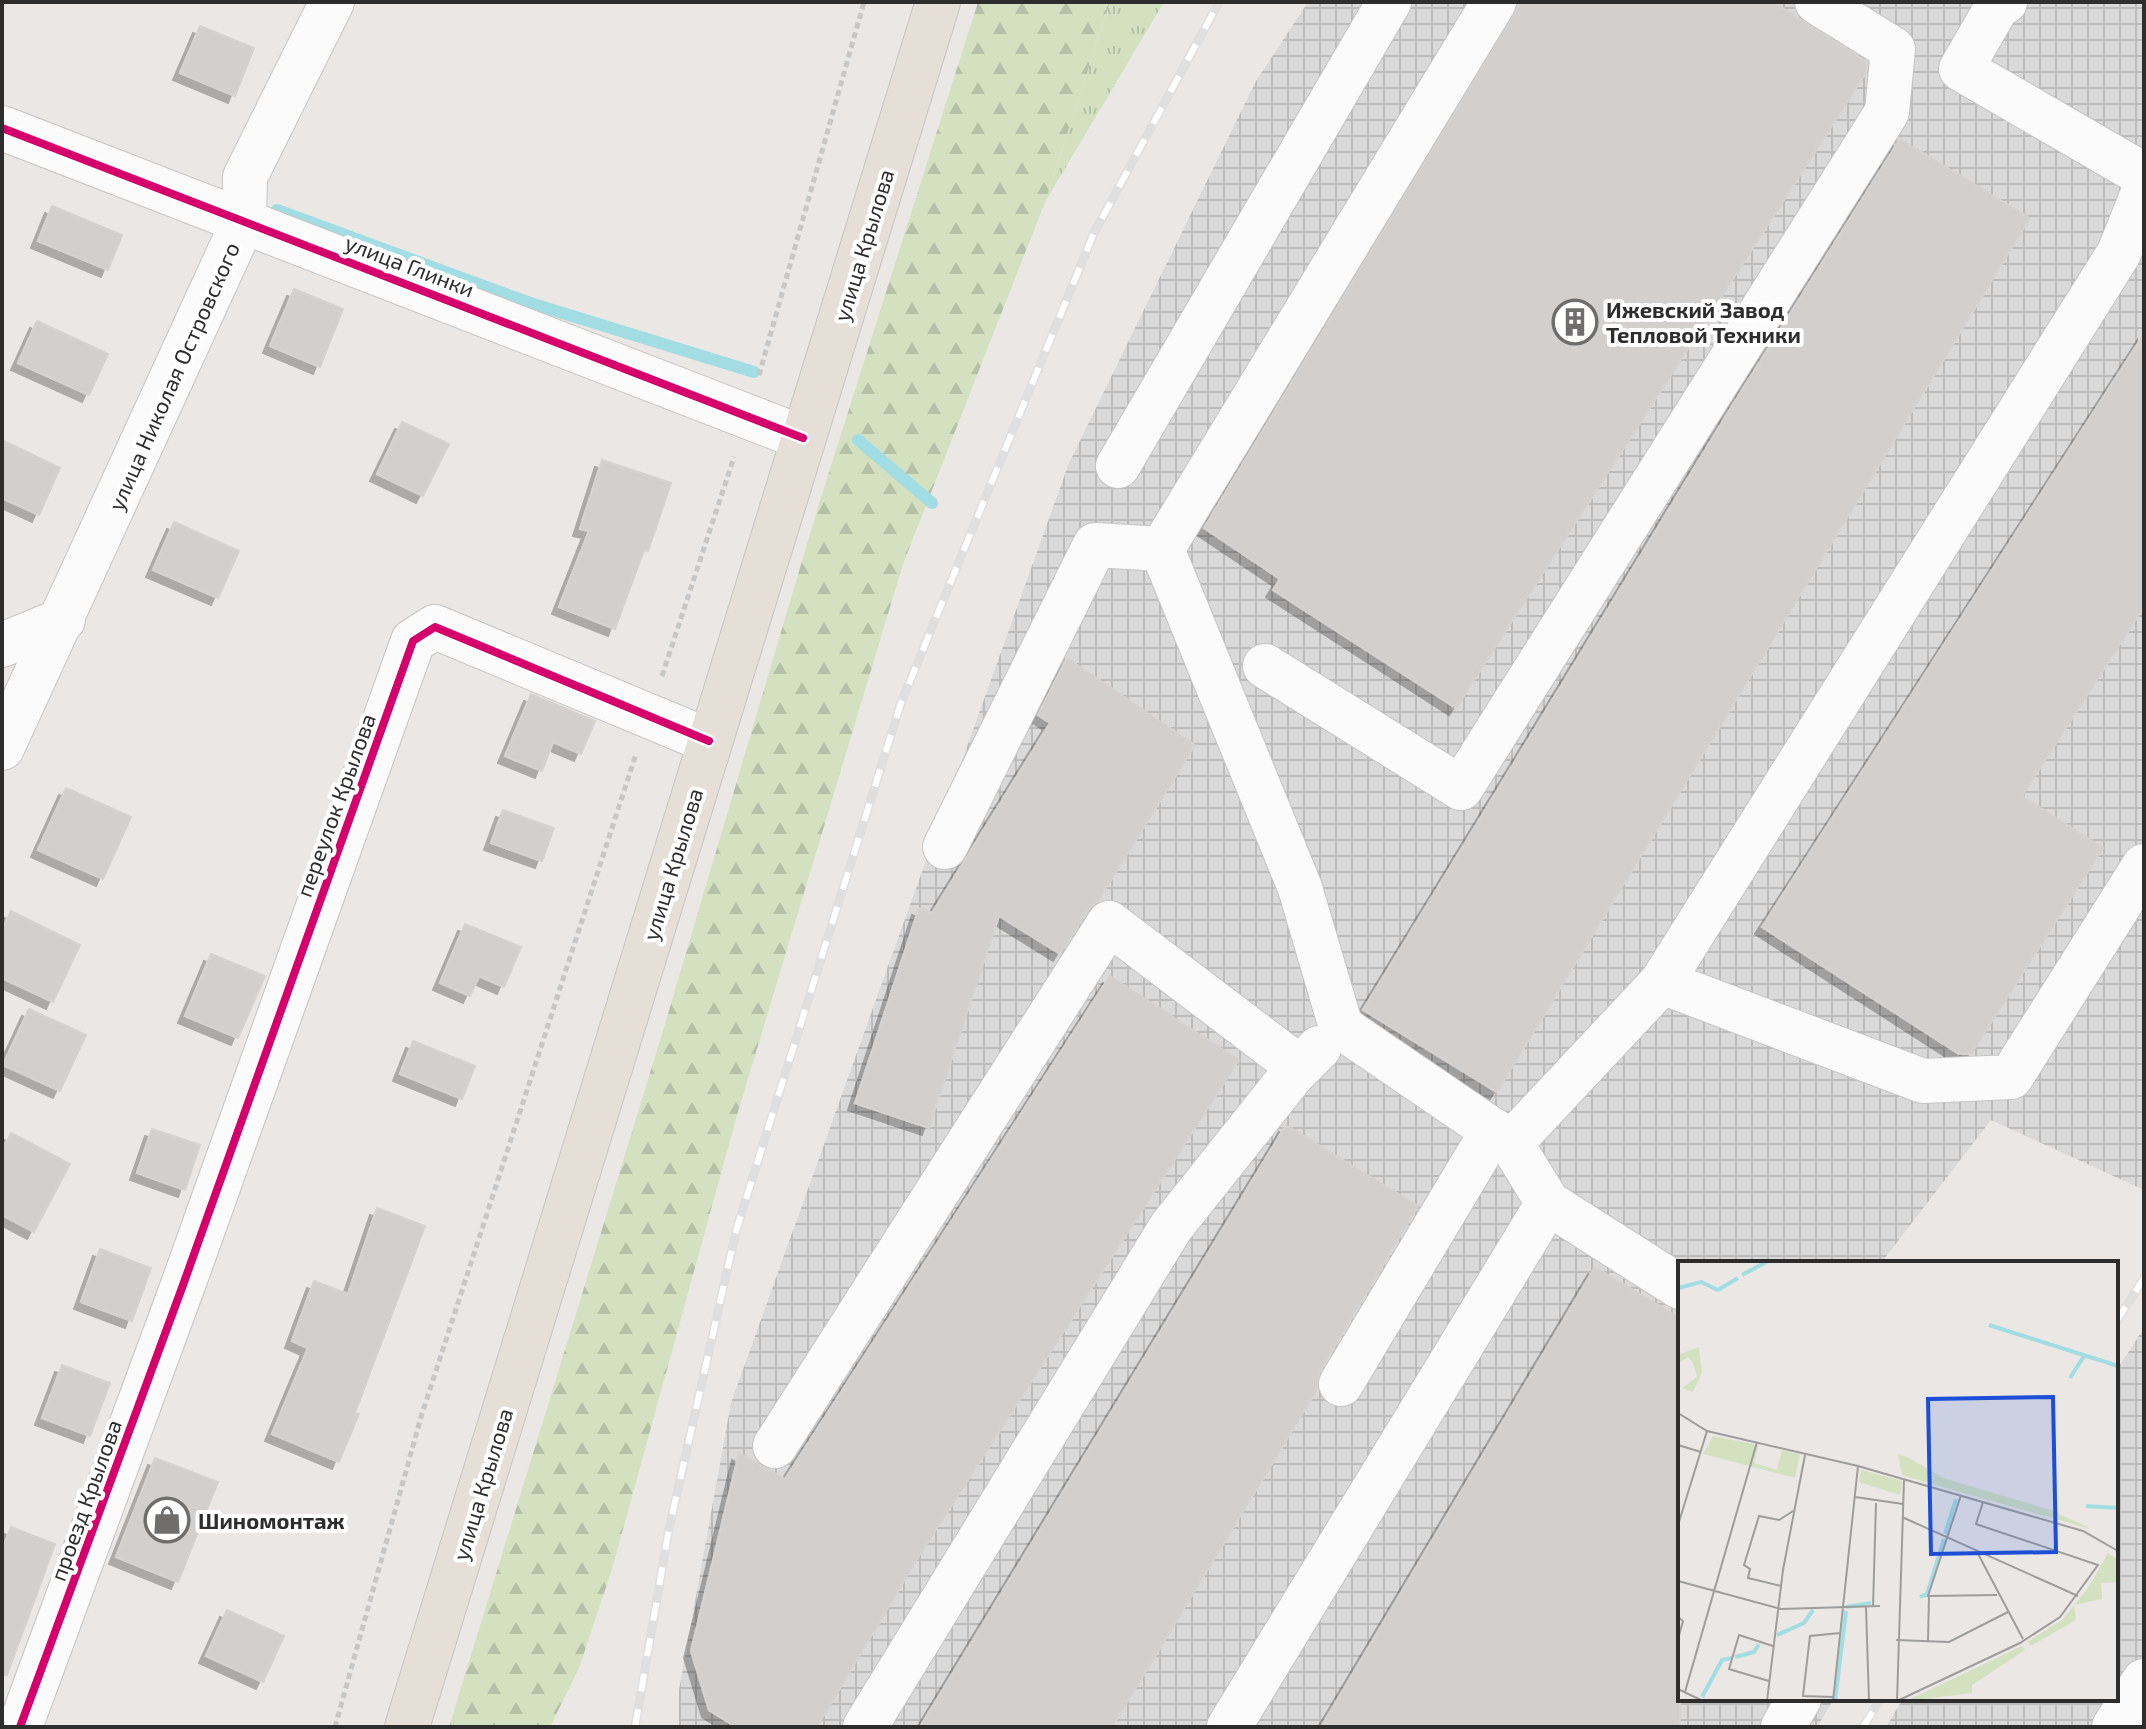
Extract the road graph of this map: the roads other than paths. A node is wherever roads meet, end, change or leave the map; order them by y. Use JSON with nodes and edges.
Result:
{"nodes":[{"id":1,"x":332,"y":2,"type":"edge"},
{"id":2,"x":938,"y":2,"type":"edge"},
{"id":3,"x":1389,"y":2,"type":"edge"},
{"id":4,"x":1494,"y":2,"type":"edge"},
{"id":5,"x":1817,"y":2,"type":"edge"},
{"id":6,"x":2005,"y":2,"type":"edge"},
{"id":7,"x":2,"y":128,"type":"edge"},
{"id":8,"x":2144,"y":175,"type":"edge"},
{"id":9,"x":2144,"y":190,"type":"edge"},
{"id":10,"x":244,"y":220,"type":"junction"},
{"id":11,"x":803,"y":438,"type":"junction"},
{"id":12,"x":1118,"y":466,"type":"dead end"},
{"id":13,"x":1162,"y":549,"type":"junction"},
{"id":14,"x":63,"y":620,"type":"junction"},
{"id":15,"x":2,"y":645,"type":"edge"},
{"id":16,"x":1265,"y":666,"type":"dead end"},
{"id":17,"x":709,"y":741,"type":"junction"},
{"id":18,"x":2,"y":748,"type":"edge"},
{"id":19,"x":945,"y":847,"type":"dead end"},
{"id":20,"x":2144,"y":866,"type":"edge"},
{"id":21,"x":1662,"y":982,"type":"junction"},
{"id":22,"x":1341,"y":1027,"type":"junction"},
{"id":23,"x":1299,"y":1067,"type":"junction"},
{"id":24,"x":1502,"y":1137,"type":"junction"},
{"id":25,"x":1548,"y":1203,"type":"junction"},
{"id":26,"x":183,"y":1285,"type":"joint"},
{"id":27,"x":1678,"y":1286,"type":"edge"},
{"id":28,"x":1341,"y":1384,"type":"dead end"},
{"id":29,"x":775,"y":1446,"type":"dead end"},
{"id":30,"x":2144,"y":1681,"type":"edge"},
{"id":31,"x":1798,"y":1701,"type":"edge"},
{"id":32,"x":20,"y":1727,"type":"edge"},
{"id":33,"x":407,"y":1727,"type":"edge"},
{"id":34,"x":865,"y":1727,"type":"edge"},
{"id":35,"x":1229,"y":1727,"type":"edge"},
{"id":36,"x":1783,"y":1727,"type":"edge"},
{"id":37,"x":2114,"y":1727,"type":"edge"}],
"edges":[{"from":1,"to":10,"type":"street","name":"улица Николая Островского"},
{"from":2,"to":11,"type":"main road","name":"улица Крылова"},
{"from":3,"to":12,"type":"street"},
{"from":4,"to":13,"type":"street"},
{"from":5,"to":16,"type":"street"},
{"from":6,"to":8,"type":"street"},
{"from":7,"to":10,"type":"street","name":"улица Глинки"},
{"from":9,"to":21,"type":"street"},
{"from":10,"to":11,"type":"street","name":"улица Глинки"},
{"from":10,"to":14,"type":"street","name":"улица Николая Островского"},
{"from":11,"to":17,"type":"main road","name":"улица Крылова"},
{"from":13,"to":19,"type":"street"},
{"from":13,"to":22,"type":"street"},
{"from":14,"to":15,"type":"street"},
{"from":14,"to":18,"type":"street","name":"улица Николая Островского"},
{"from":17,"to":26,"type":"street","name":"переулок Крылова"},
{"from":17,"to":33,"type":"main road","name":"улица Крылова"},
{"from":20,"to":21,"type":"street"},
{"from":21,"to":24,"type":"street"},
{"from":22,"to":23,"type":"street"},
{"from":22,"to":24,"type":"street"},
{"from":23,"to":29,"type":"street"},
{"from":23,"to":34,"type":"street"},
{"from":24,"to":25,"type":"street"},
{"from":24,"to":28,"type":"street"},
{"from":25,"to":27,"type":"street"},
{"from":25,"to":35,"type":"street"},
{"from":26,"to":32,"type":"street","name":"проезд Крылова"},
{"from":30,"to":37,"type":"street"},
{"from":31,"to":36,"type":"street"}]}
